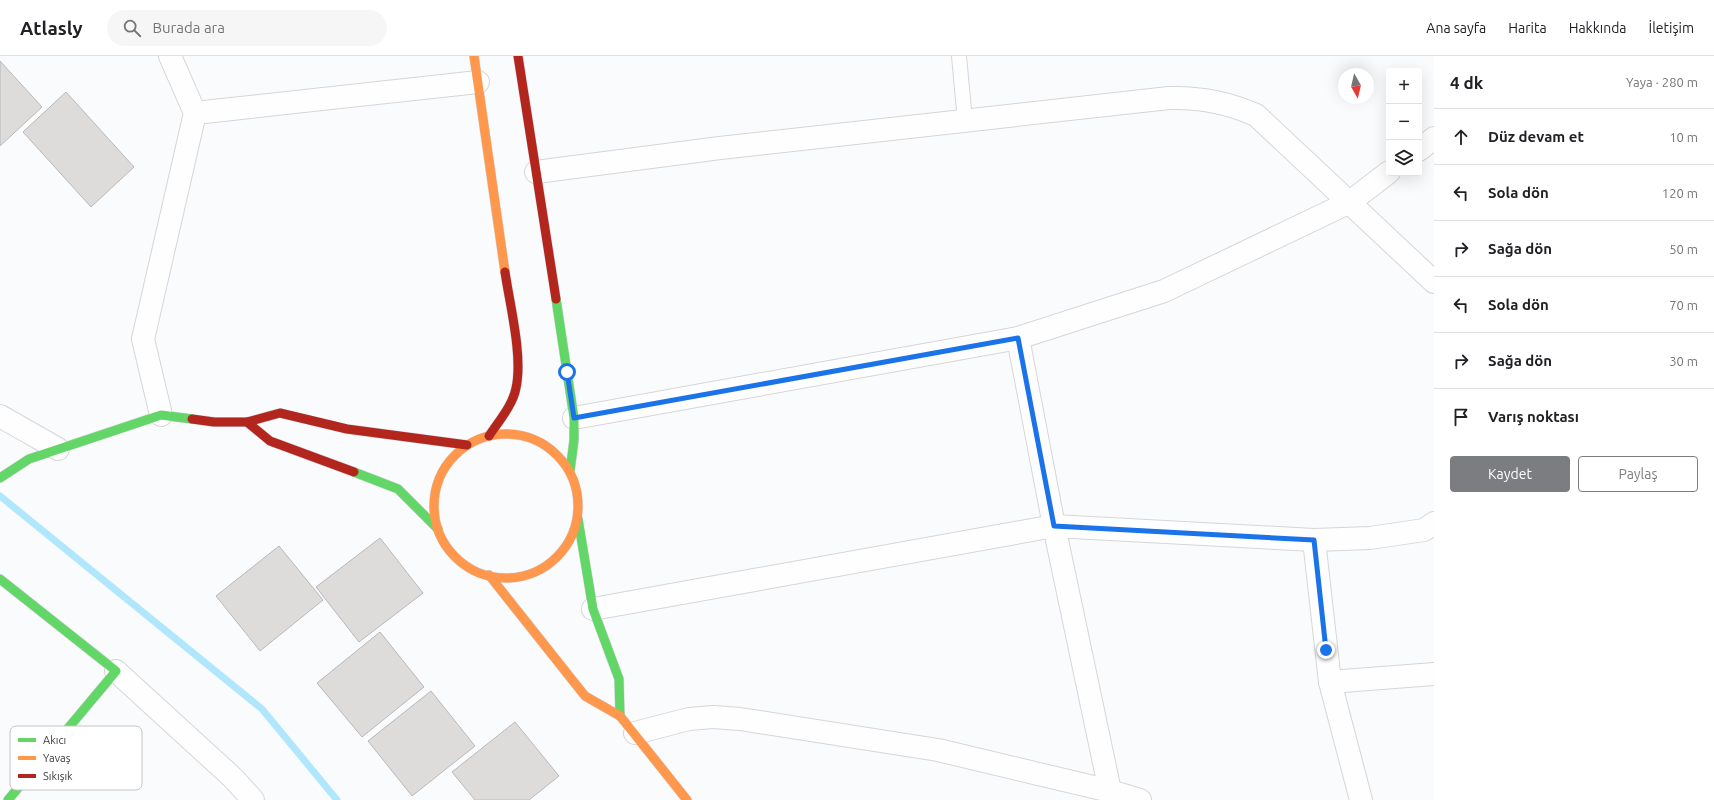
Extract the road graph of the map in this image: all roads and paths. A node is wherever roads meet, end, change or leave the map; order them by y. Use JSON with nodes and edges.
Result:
{"nodes":[{"id":1,"x":170,"y":56,"type":"edge"},
{"id":2,"x":474,"y":56,"type":"edge"},
{"id":3,"x":518,"y":56,"type":"edge"},
{"id":4,"x":959,"y":56,"type":"edge"},
{"id":5,"x":478,"y":82,"type":"junction"},
{"id":6,"x":195,"y":113,"type":"junction"},
{"id":7,"x":965,"y":121,"type":"junction"},
{"id":8,"x":1434,"y":138,"type":"edge"},
{"id":9,"x":1422,"y":148,"type":"edge"},
{"id":10,"x":536,"y":172,"type":"junction"},
{"id":11,"x":1386,"y":174,"type":"edge"},
{"id":12,"x":1350,"y":202,"type":"junction"},
{"id":13,"x":1434,"y":282,"type":"edge"},
{"id":14,"x":1018,"y":338,"type":"junction"},
{"id":15,"x":161,"y":415,"type":"junction"},
{"id":16,"x":0,"y":416,"type":"edge"},
{"id":17,"x":574,"y":418,"type":"junction"},
{"id":18,"x":247,"y":422,"type":"junction"},
{"id":19,"x":489,"y":436,"type":"junction"},
{"id":20,"x":467,"y":445,"type":"junction"},
{"id":21,"x":58,"y":448,"type":"junction"},
{"id":22,"x":570,"y":471,"type":"junction"},
{"id":23,"x":0,"y":478,"type":"edge"},
{"id":24,"x":578,"y":516,"type":"junction"},
{"id":25,"x":1434,"y":523,"type":"edge"},
{"id":26,"x":1054,"y":526,"type":"junction"},
{"id":27,"x":438,"y":529,"type":"junction"},
{"id":28,"x":1314,"y":540,"type":"junction"},
{"id":29,"x":489,"y":576,"type":"junction"},
{"id":30,"x":0,"y":579,"type":"edge"},
{"id":31,"x":593,"y":609,"type":"junction"},
{"id":32,"x":116,"y":671,"type":"junction"},
{"id":33,"x":1434,"y":674,"type":"edge"},
{"id":34,"x":1330,"y":682,"type":"junction"},
{"id":35,"x":620,"y":716,"type":"junction"},
{"id":36,"x":70,"y":726,"type":"edge"},
{"id":37,"x":635,"y":734,"type":"junction"},
{"id":38,"x":16,"y":790,"type":"edge"},
{"id":39,"x":1110,"y":791,"type":"junction"},
{"id":40,"x":8,"y":800,"type":"edge"},
{"id":41,"x":253,"y":800,"type":"edge"},
{"id":42,"x":687,"y":800,"type":"edge"},
{"id":43,"x":1139,"y":800,"type":"edge"},
{"id":44,"x":1361,"y":800,"type":"edge"}],
"edges":[{"from":1,"to":6,"type":"street"},
{"from":2,"to":5,"type":"main road"},
{"from":3,"to":10,"type":"main road"},
{"from":4,"to":7,"type":"lane"},
{"from":5,"to":6,"type":"street"},
{"from":5,"to":19,"type":"main road"},
{"from":6,"to":15,"type":"street"},
{"from":7,"to":10,"type":"street"},
{"from":7,"to":12,"type":"street"},
{"from":8,"to":9,"type":"street"},
{"from":10,"to":17,"type":"main road"},
{"from":11,"to":12,"type":"street"},
{"from":12,"to":13,"type":"street"},
{"from":12,"to":14,"type":"street"},
{"from":14,"to":17,"type":"street"},
{"from":14,"to":26,"type":"street"},
{"from":15,"to":18,"type":"main road"},
{"from":15,"to":21,"type":"main road"},
{"from":16,"to":21,"type":"street"},
{"from":17,"to":22,"type":"main road"},
{"from":18,"to":20,"type":"main road"},
{"from":18,"to":27,"type":"main road"},
{"from":19,"to":20,"type":"main road"},
{"from":19,"to":22,"type":"main road"},
{"from":20,"to":27,"type":"main road"},
{"from":21,"to":23,"type":"main road"},
{"from":22,"to":24,"type":"main road"},
{"from":24,"to":29,"type":"main road"},
{"from":24,"to":31,"type":"main road"},
{"from":25,"to":28,"type":"street"},
{"from":26,"to":28,"type":"street"},
{"from":26,"to":31,"type":"street"},
{"from":26,"to":39,"type":"street"},
{"from":27,"to":29,"type":"main road"},
{"from":28,"to":34,"type":"street"},
{"from":29,"to":35,"type":"main road"},
{"from":30,"to":32,"type":"main road"},
{"from":31,"to":35,"type":"main road"},
{"from":32,"to":36,"type":"main road"},
{"from":32,"to":41,"type":"street"},
{"from":33,"to":34,"type":"street"},
{"from":34,"to":44,"type":"street"},
{"from":35,"to":37,"type":"main road"},
{"from":37,"to":39,"type":"street"},
{"from":37,"to":42,"type":"main road"},
{"from":38,"to":40,"type":"main road"},
{"from":39,"to":43,"type":"street"}]}
